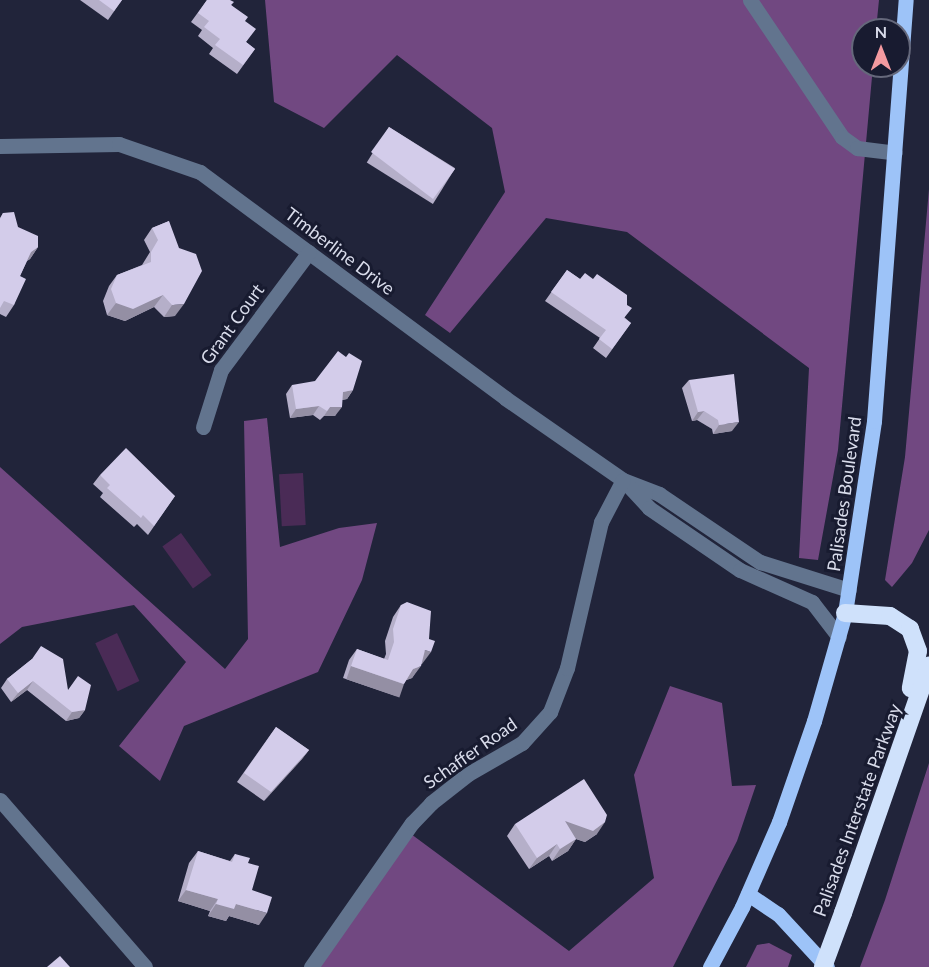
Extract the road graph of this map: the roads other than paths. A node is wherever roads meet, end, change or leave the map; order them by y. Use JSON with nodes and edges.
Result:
{"nodes":[{"id":1,"x":750,"y":0,"type":"edge"},
{"id":2,"x":906,"y":0,"type":"edge"},
{"id":3,"x":0,"y":147,"type":"edge"},
{"id":4,"x":895,"y":153,"type":"junction"},
{"id":5,"x":309,"y":252,"type":"junction"},
{"id":6,"x":203,"y":427,"type":"dead end"},
{"id":7,"x":623,"y":480,"type":"junction"},
{"id":8,"x":674,"y":504,"type":"junction"},
{"id":9,"x":664,"y":519,"type":"junction"},
{"id":10,"x":849,"y":590,"type":"junction"},
{"id":11,"x":845,"y":614,"type":"junction"},
{"id":12,"x":839,"y":637,"type":"junction"},
{"id":13,"x":929,"y":666,"type":"edge"},
{"id":14,"x":0,"y":800,"type":"edge"},
{"id":15,"x":880,"y":810,"type":"junction"},
{"id":16,"x":748,"y":894,"type":"junction"},
{"id":17,"x":145,"y":967,"type":"edge"},
{"id":18,"x":311,"y":967,"type":"edge"},
{"id":19,"x":710,"y":967,"type":"edge"},
{"id":20,"x":825,"y":967,"type":"edge"}],
"edges":[{"from":1,"to":4,"type":"street"},
{"from":2,"to":4,"type":"main road","name":"Palisades Boulevard"},
{"from":3,"to":5,"type":"street","name":"Timberline Drive"},
{"from":4,"to":10,"type":"main road","name":"Palisades Boulevard"},
{"from":5,"to":6,"type":"street","name":"Grant Court"},
{"from":5,"to":7,"type":"street","name":"Timberline Drive"},
{"from":7,"to":8,"type":"street","name":"Timberline Drive"},
{"from":7,"to":9,"type":"street","name":"Timberline Drive"},
{"from":7,"to":18,"type":"street","name":"Schaffer Road"},
{"from":8,"to":9,"type":"street"},
{"from":8,"to":10,"type":"street","name":"Timberline Drive"},
{"from":9,"to":12,"type":"street","name":"Timberline Drive"},
{"from":10,"to":11,"type":"main road","name":"Palisades Boulevard"},
{"from":11,"to":12,"type":"main road","name":"Palisades Boulevard"},
{"from":11,"to":15,"type":"highway"},
{"from":12,"to":16,"type":"main road","name":"Palisades Boulevard"},
{"from":13,"to":15,"type":"highway","name":"Palisades Interstate Parkway"},
{"from":14,"to":17,"type":"street"},
{"from":15,"to":20,"type":"highway","name":"Palisades Interstate Parkway","bridge":true},
{"from":16,"to":19,"type":"main road","name":"Palisades Boulevard"},
{"from":16,"to":20,"type":"main road"}]}
